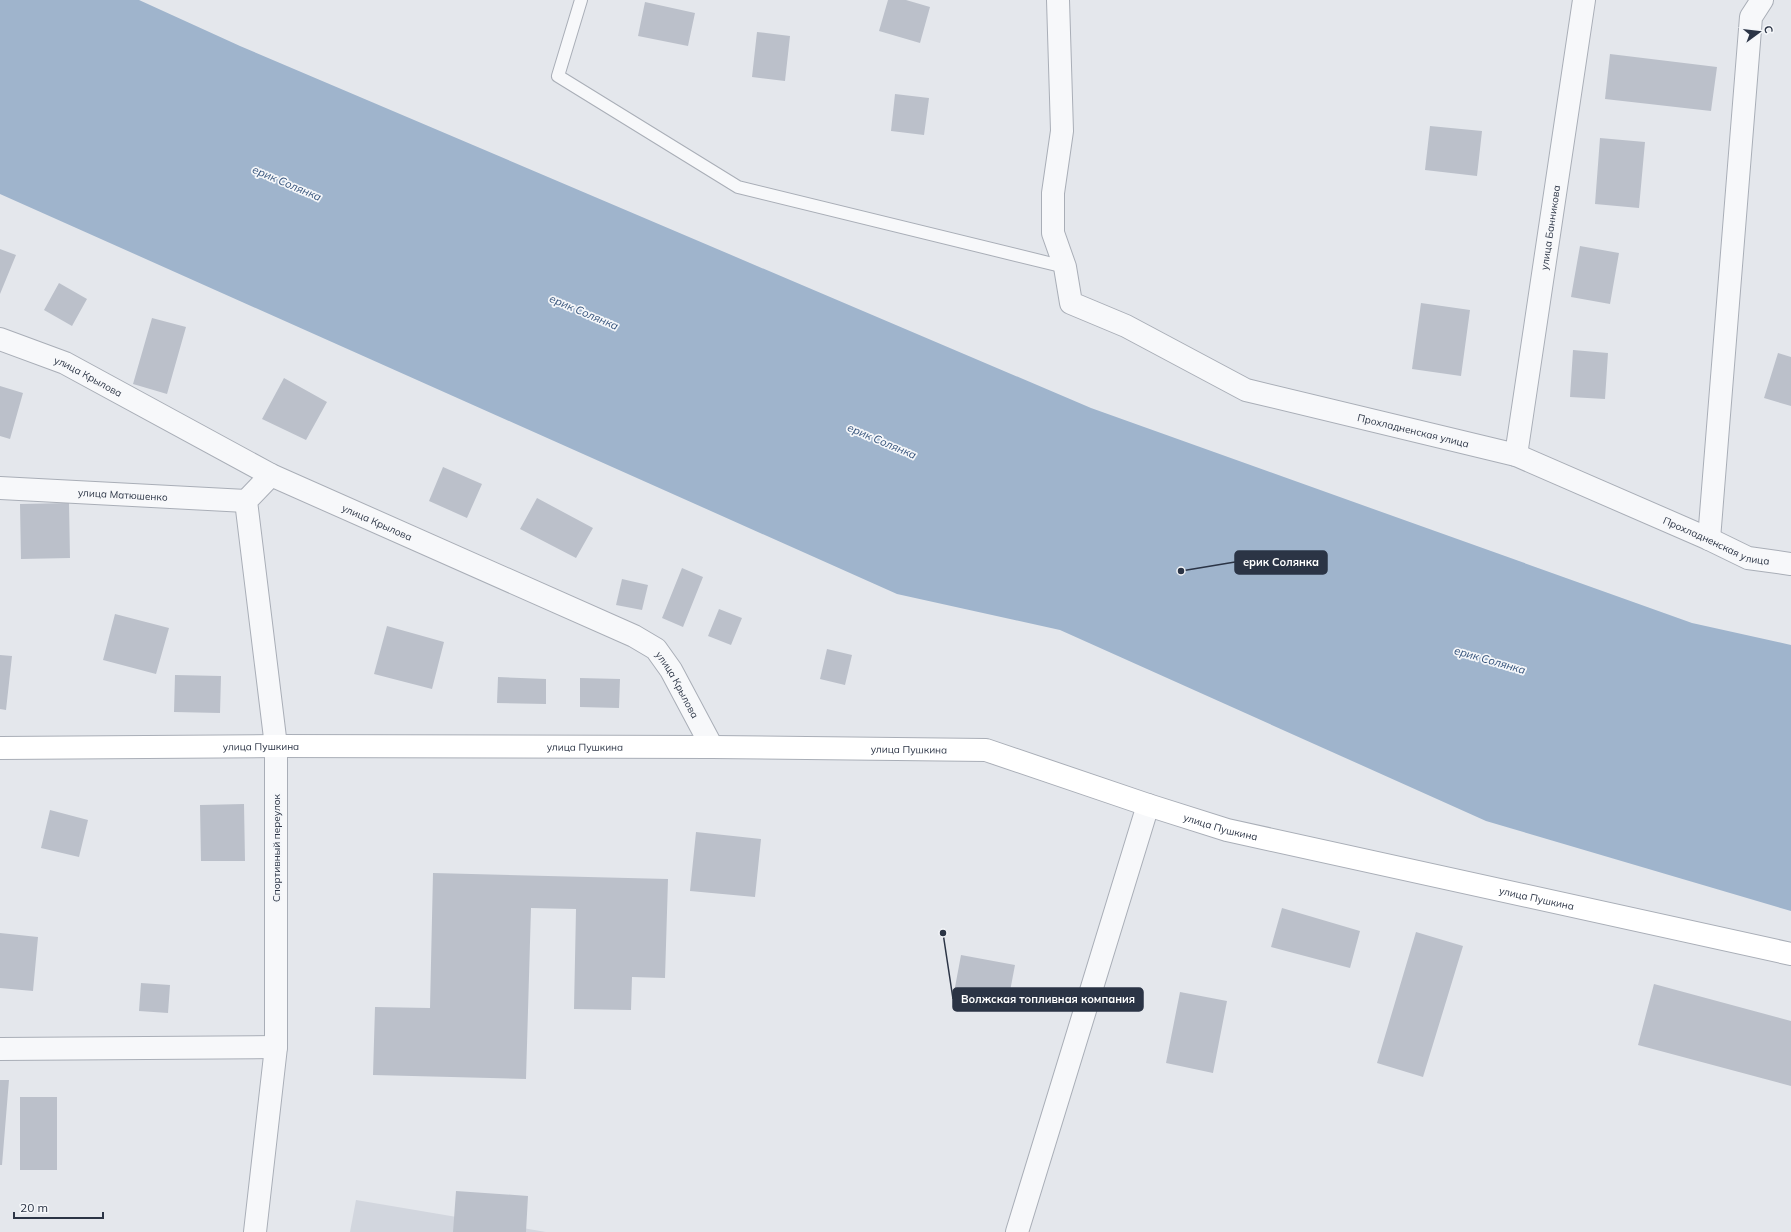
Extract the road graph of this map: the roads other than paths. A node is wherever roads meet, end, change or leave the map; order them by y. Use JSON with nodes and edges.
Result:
{"nodes":[{"id":1,"x":581,"y":0,"type":"edge"},
{"id":2,"x":1058,"y":0,"type":"edge"},
{"id":3,"x":1584,"y":0,"type":"edge"},
{"id":4,"x":1762,"y":0,"type":"edge"},
{"id":5,"x":1065,"y":267,"type":"junction"},
{"id":6,"x":0,"y":339,"type":"edge"},
{"id":7,"x":1516,"y":455,"type":"junction"},
{"id":8,"x":271,"y":475,"type":"junction"},
{"id":9,"x":0,"y":488,"type":"edge"},
{"id":10,"x":246,"y":501,"type":"junction"},
{"id":11,"x":1709,"y":539,"type":"junction"},
{"id":12,"x":1791,"y":564,"type":"edge"},
{"id":13,"x":276,"y":746,"type":"junction"},
{"id":14,"x":712,"y":747,"type":"junction"},
{"id":15,"x":0,"y":748,"type":"edge"},
{"id":16,"x":1148,"y":806,"type":"junction"},
{"id":17,"x":1791,"y":954,"type":"edge"},
{"id":18,"x":276,"y":1047,"type":"junction"},
{"id":19,"x":0,"y":1049,"type":"edge"},
{"id":20,"x":255,"y":1232,"type":"edge"},
{"id":21,"x":1017,"y":1232,"type":"edge"}],
"edges":[{"from":1,"to":5,"type":"lane"},
{"from":2,"to":5,"type":"street"},
{"from":3,"to":7,"type":"street","name":"улица Банникова"},
{"from":4,"to":11,"type":"street"},
{"from":5,"to":7,"type":"street","name":"Прохладненская улица"},
{"from":6,"to":8,"type":"street","name":"улица Крылова"},
{"from":7,"to":11,"type":"street","name":"Прохладненская улица"},
{"from":8,"to":10,"type":"street"},
{"from":8,"to":14,"type":"street","name":"улица Крылова"},
{"from":9,"to":10,"type":"street","name":"улица Матюшенко"},
{"from":10,"to":13,"type":"street","name":"Спортивный переулок"},
{"from":11,"to":12,"type":"street","name":"Прохладненская улица"},
{"from":13,"to":14,"type":"main road","name":"улица Пушкина"},
{"from":13,"to":15,"type":"main road","name":"улица Пушкина"},
{"from":13,"to":18,"type":"street","name":"Спортивный переулок"},
{"from":14,"to":16,"type":"main road","name":"улица Пушкина"},
{"from":16,"to":17,"type":"main road","name":"улица Пушкина"},
{"from":16,"to":21,"type":"street"},
{"from":18,"to":19,"type":"street"},
{"from":18,"to":20,"type":"street","name":"Спортивный переулок"}]}
